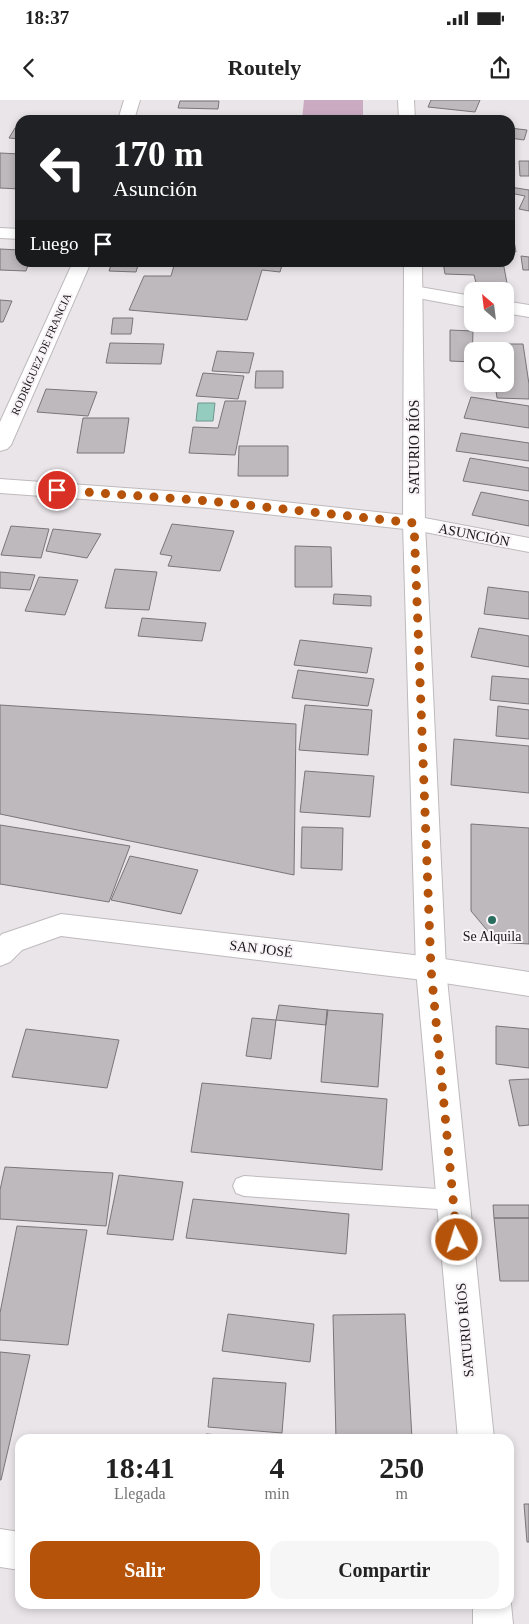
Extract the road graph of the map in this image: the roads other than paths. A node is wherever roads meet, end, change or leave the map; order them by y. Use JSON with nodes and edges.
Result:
{"nodes":[{"id":1,"x":132,"y":100,"type":"edge"},
{"id":2,"x":406,"y":100,"type":"edge"},
{"id":3,"x":128,"y":115,"type":"edge"},
{"id":4,"x":407,"y":115,"type":"edge"},
{"id":5,"x":0,"y":233,"type":"edge"},
{"id":6,"x":15,"y":234,"type":"edge"},
{"id":7,"x":80,"y":267,"type":"edge"},
{"id":8,"x":413,"y":267,"type":"edge"},
{"id":9,"x":414,"y":292,"type":"junction"},
{"id":10,"x":464,"y":301,"type":"edge"},
{"id":11,"x":514,"y":308,"type":"edge"},
{"id":12,"x":529,"y":311,"type":"edge"},
{"id":13,"x":0,"y":445,"type":"edge"},
{"id":14,"x":0,"y":486,"type":"edge"},
{"id":15,"x":414,"y":523,"type":"junction"},
{"id":16,"x":529,"y":545,"type":"edge"},
{"id":17,"x":0,"y":954,"type":"edge"},
{"id":18,"x":431,"y":969,"type":"junction"},
{"id":19,"x":529,"y":984,"type":"edge"},
{"id":20,"x":244,"y":1186,"type":"dead end"},
{"id":21,"x":453,"y":1200,"type":"junction"},
{"id":22,"x":476,"y":1434,"type":"edge"},
{"id":23,"x":0,"y":1548,"type":"edge"},
{"id":24,"x":15,"y":1550,"type":"edge"},
{"id":25,"x":492,"y":1609,"type":"edge"},
{"id":26,"x":493,"y":1624,"type":"edge"}],
"edges":[{"from":1,"to":3,"type":"street"},
{"from":2,"to":4,"type":"street"},
{"from":5,"to":6,"type":"street"},
{"from":7,"to":13,"type":"street","name":"RODRÍGUEZ DE FRANCIA"},
{"from":8,"to":9,"type":"street","name":"SATURIO RÍOS"},
{"from":9,"to":10,"type":"street"},
{"from":9,"to":15,"type":"street","name":"SATURIO RÍOS"},
{"from":11,"to":12,"type":"street"},
{"from":14,"to":15,"type":"street","name":"ASUNCIÓN"},
{"from":15,"to":16,"type":"street","name":"ASUNCIÓN"},
{"from":15,"to":18,"type":"street","name":"SATURIO RÍOS"},
{"from":17,"to":18,"type":"street","name":"SAN JOSÉ"},
{"from":18,"to":19,"type":"street","name":"SAN JOSÉ"},
{"from":18,"to":21,"type":"street","name":"SATURIO RÍOS"},
{"from":20,"to":21,"type":"lane"},
{"from":21,"to":22,"type":"street","name":"SATURIO RÍOS"},
{"from":23,"to":24,"type":"street"},
{"from":25,"to":26,"type":"street"}]}
